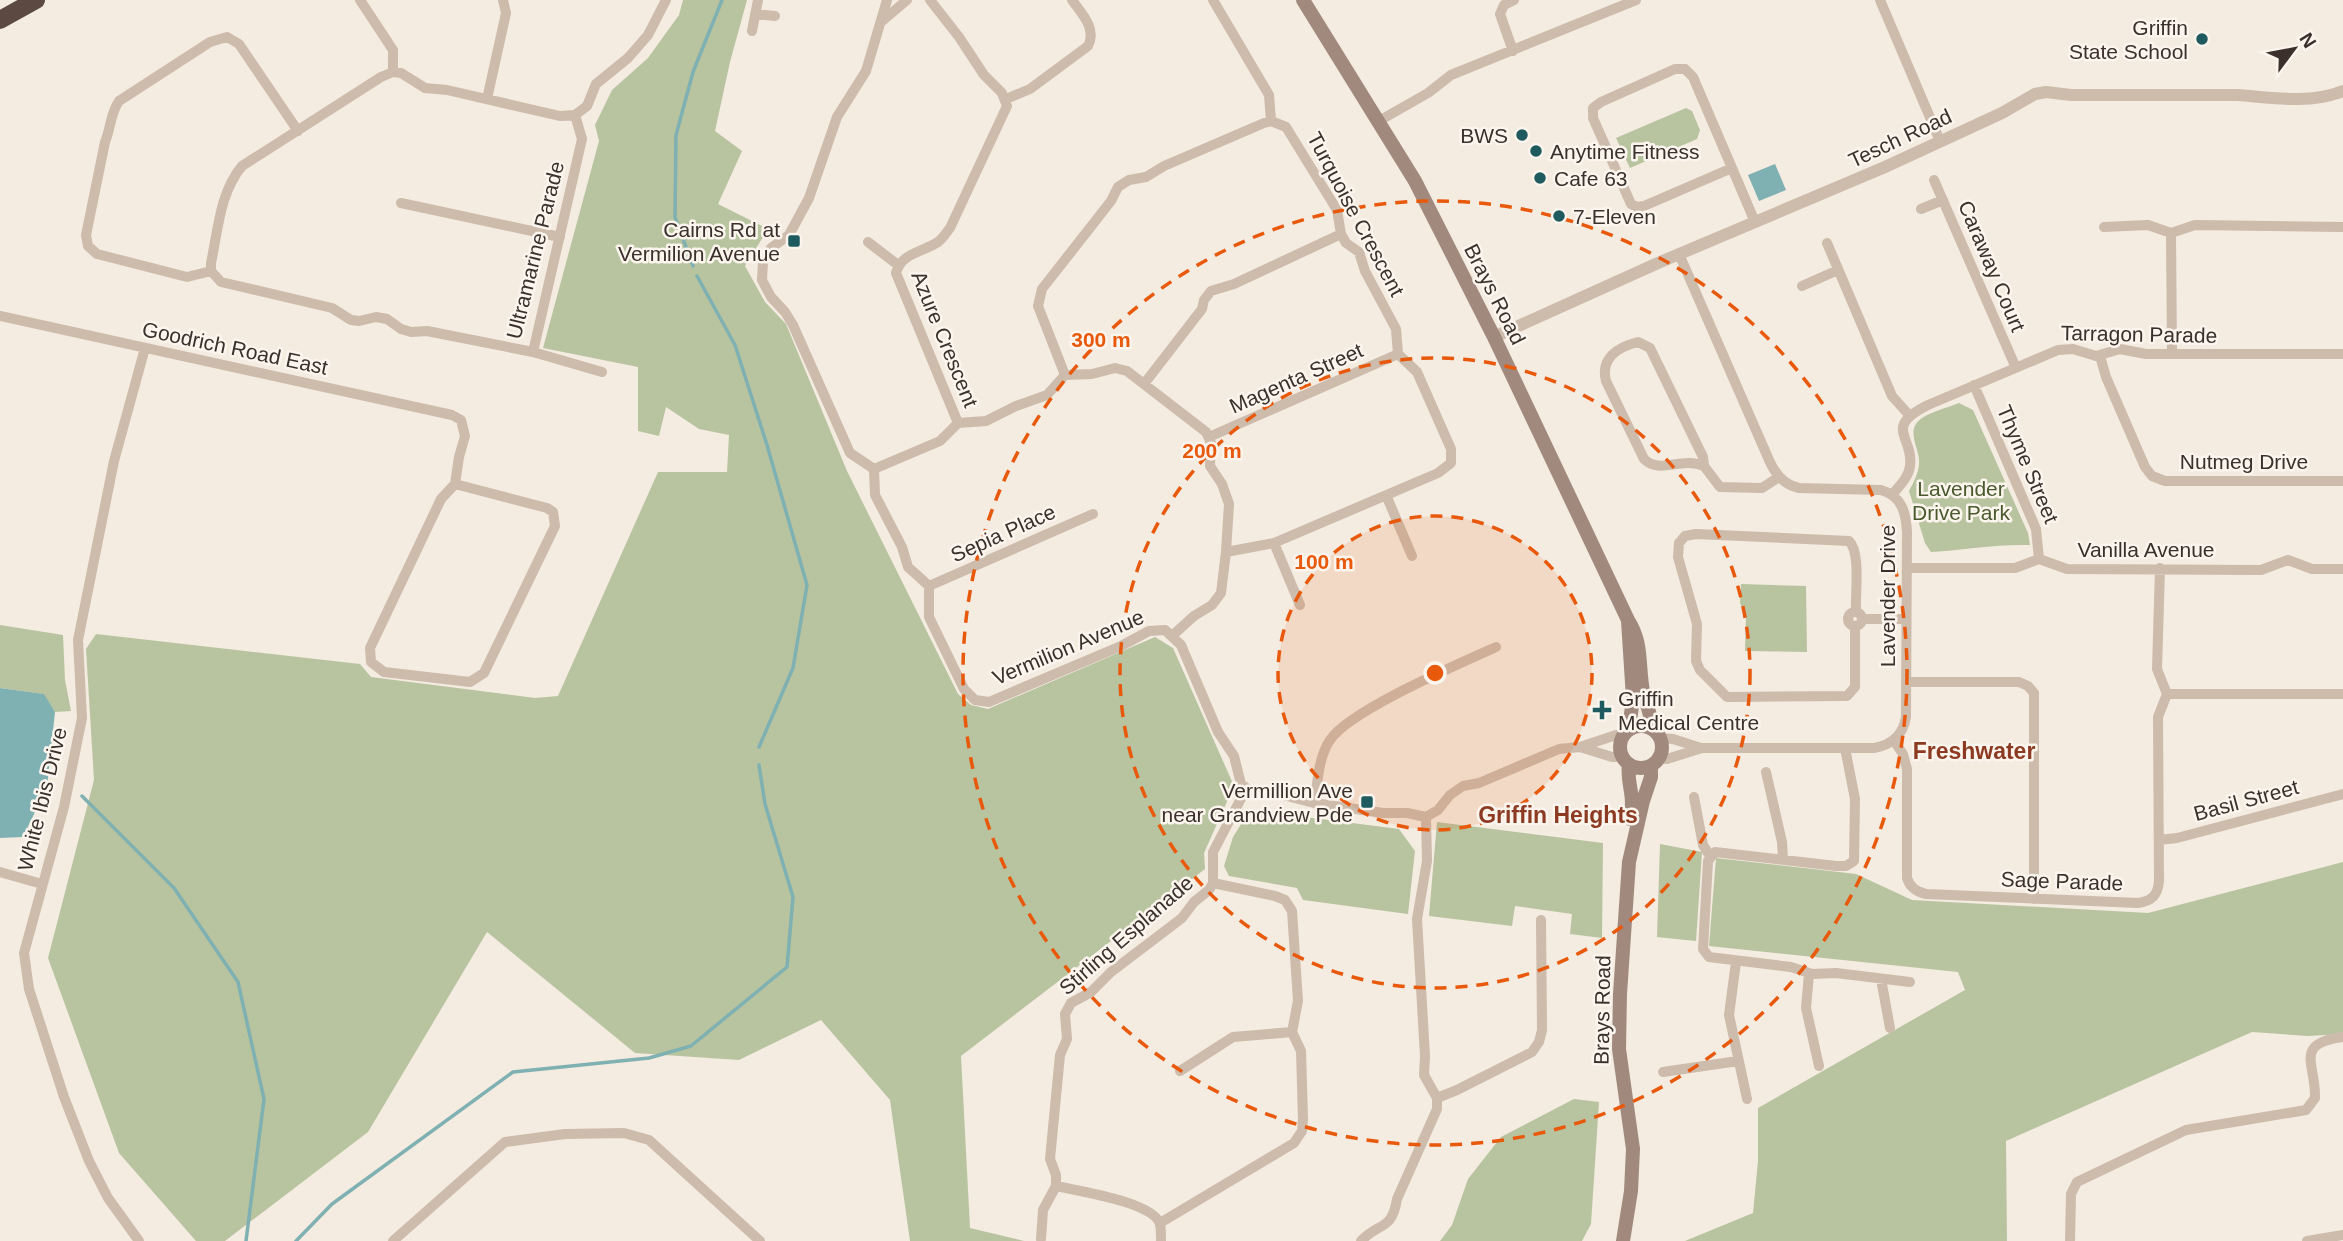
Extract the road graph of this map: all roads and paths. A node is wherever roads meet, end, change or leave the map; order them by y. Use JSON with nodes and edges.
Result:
{"nodes":[{"id":1,"x":36,"y":0,"type":"edge"},
{"id":2,"x":360,"y":0,"type":"edge"},
{"id":3,"x":503,"y":0,"type":"edge"},
{"id":4,"x":666,"y":0,"type":"edge"},
{"id":5,"x":758,"y":0,"type":"edge"},
{"id":6,"x":887,"y":0,"type":"edge"},
{"id":7,"x":907,"y":0,"type":"edge"},
{"id":8,"x":930,"y":0,"type":"edge"},
{"id":9,"x":1072,"y":0,"type":"edge"},
{"id":10,"x":1213,"y":0,"type":"edge"},
{"id":11,"x":1303,"y":0,"type":"edge"},
{"id":12,"x":1514,"y":0,"type":"edge"},
{"id":13,"x":1636,"y":0,"type":"edge"},
{"id":14,"x":1880,"y":0,"type":"edge"},
{"id":15,"x":755,"y":14,"type":"junction"},
{"id":16,"x":775,"y":16,"type":"dead end"},
{"id":17,"x":0,"y":20,"type":"edge"},
{"id":18,"x":880,"y":23,"type":"junction"},
{"id":19,"x":752,"y":31,"type":"dead end"},
{"id":20,"x":1513,"y":51,"type":"junction"},
{"id":21,"x":393,"y":72,"type":"junction"},
{"id":22,"x":2343,"y":91,"type":"edge"},
{"id":23,"x":487,"y":99,"type":"junction"},
{"id":24,"x":1006,"y":99,"type":"junction"},
{"id":25,"x":575,"y":115,"type":"junction"},
{"id":26,"x":1271,"y":121,"type":"junction"},
{"id":27,"x":1377,"y":122,"type":"junction"},
{"id":28,"x":298,"y":131,"type":"junction"},
{"id":29,"x":1940,"y":141,"type":"junction"},
{"id":30,"x":1732,"y":168,"type":"junction"},
{"id":31,"x":1934,"y":180,"type":"dead end"},
{"id":32,"x":1943,"y":200,"type":"junction"},
{"id":33,"x":401,"y":203,"type":"dead end"},
{"id":34,"x":1921,"y":209,"type":"dead end"},
{"id":35,"x":1755,"y":222,"type":"junction"},
{"id":36,"x":2104,"y":227,"type":"dead end"},
{"id":37,"x":2343,"y":228,"type":"edge"},
{"id":38,"x":2171,"y":233,"type":"junction"},
{"id":39,"x":1341,"y":234,"type":"junction"},
{"id":40,"x":560,"y":237,"type":"junction"},
{"id":41,"x":868,"y":242,"type":"dead end"},
{"id":42,"x":1827,"y":243,"type":"dead end"},
{"id":43,"x":1679,"y":254,"type":"junction"},
{"id":44,"x":898,"y":265,"type":"junction"},
{"id":45,"x":1838,"y":270,"type":"junction"},
{"id":46,"x":211,"y":271,"type":"junction"},
{"id":47,"x":1802,"y":286,"type":"dead end"},
{"id":48,"x":0,"y":316,"type":"edge"},
{"id":49,"x":1494,"y":337,"type":"junction"},
{"id":50,"x":145,"y":348,"type":"junction"},
{"id":51,"x":533,"y":352,"type":"junction"},
{"id":52,"x":2172,"y":354,"type":"junction"},
{"id":53,"x":2343,"y":354,"type":"edge"},
{"id":54,"x":1398,"y":355,"type":"junction"},
{"id":55,"x":2100,"y":356,"type":"junction"},
{"id":56,"x":2015,"y":368,"type":"junction"},
{"id":57,"x":602,"y":372,"type":"dead end"},
{"id":58,"x":1065,"y":375,"type":"junction"},
{"id":59,"x":1144,"y":384,"type":"junction"},
{"id":60,"x":1974,"y":385,"type":"junction"},
{"id":61,"x":1910,"y":416,"type":"junction"},
{"id":62,"x":958,"y":423,"type":"junction"},
{"id":63,"x":1209,"y":437,"type":"junction"},
{"id":64,"x":1696,"y":443,"type":"junction"},
{"id":65,"x":1688,"y":461,"type":"junction"},
{"id":66,"x":1704,"y":466,"type":"junction"},
{"id":67,"x":874,"y":469,"type":"junction"},
{"id":68,"x":1780,"y":477,"type":"junction"},
{"id":69,"x":2343,"y":481,"type":"edge"},
{"id":70,"x":455,"y":484,"type":"junction"},
{"id":71,"x":1386,"y":495,"type":"junction"},
{"id":72,"x":1892,"y":495,"type":"junction"},
{"id":73,"x":1093,"y":514,"type":"dead end"},
{"id":74,"x":1274,"y":543,"type":"junction"},
{"id":75,"x":1226,"y":552,"type":"junction"},
{"id":76,"x":1412,"y":556,"type":"dead end"},
{"id":77,"x":2039,"y":559,"type":"junction"},
{"id":78,"x":1906,"y":568,"type":"junction"},
{"id":79,"x":2160,"y":568,"type":"junction"},
{"id":80,"x":2343,"y":569,"type":"edge"},
{"id":81,"x":929,"y":586,"type":"junction"},
{"id":82,"x":1300,"y":605,"type":"dead end"},
{"id":83,"x":1858,"y":619,"type":"junction"},
{"id":84,"x":1906,"y":619,"type":"junction"},
{"id":85,"x":1628,"y":620,"type":"junction"},
{"id":86,"x":1173,"y":635,"type":"junction"},
{"id":87,"x":1496,"y":647,"type":"dead end"},
{"id":88,"x":1906,"y":682,"type":"junction"},
{"id":89,"x":2167,"y":694,"type":"junction"},
{"id":90,"x":2343,"y":694,"type":"edge"},
{"id":91,"x":1626,"y":733,"type":"junction"},
{"id":92,"x":1656,"y":733,"type":"junction"},
{"id":93,"x":1894,"y":740,"type":"junction"},
{"id":94,"x":1580,"y":747,"type":"junction"},
{"id":95,"x":1702,"y":748,"type":"junction"},
{"id":96,"x":1845,"y":748,"type":"junction"},
{"id":97,"x":1626,"y":761,"type":"junction"},
{"id":98,"x":1655,"y":762,"type":"junction"},
{"id":99,"x":1766,"y":772,"type":"dead end"},
{"id":100,"x":1246,"y":789,"type":"junction"},
{"id":101,"x":2343,"y":794,"type":"edge"},
{"id":102,"x":1694,"y":797,"type":"dead end"},
{"id":103,"x":1314,"y":803,"type":"junction"},
{"id":104,"x":1426,"y":817,"type":"junction"},
{"id":105,"x":2159,"y":840,"type":"junction"},
{"id":106,"x":1710,"y":856,"type":"junction"},
{"id":107,"x":1783,"y":859,"type":"junction"},
{"id":108,"x":1629,"y":862,"type":"junction"},
{"id":109,"x":0,"y":872,"type":"edge"},
{"id":110,"x":1213,"y":883,"type":"junction"},
{"id":111,"x":42,"y":884,"type":"junction"},
{"id":112,"x":2034,"y":899,"type":"junction"},
{"id":113,"x":1541,"y":920,"type":"dead end"},
{"id":114,"x":1736,"y":962,"type":"junction"},
{"id":115,"x":1809,"y":974,"type":"junction"},
{"id":116,"x":1881,"y":979,"type":"junction"},
{"id":117,"x":1910,"y":982,"type":"dead end"},
{"id":118,"x":1890,"y":1028,"type":"dead end"},
{"id":119,"x":1292,"y":1032,"type":"junction"},
{"id":120,"x":2343,"y":1037,"type":"edge"},
{"id":121,"x":1738,"y":1061,"type":"junction"},
{"id":122,"x":1819,"y":1066,"type":"dead end"},
{"id":123,"x":1180,"y":1071,"type":"dead end"},
{"id":124,"x":1663,"y":1072,"type":"dead end"},
{"id":125,"x":1437,"y":1098,"type":"junction"},
{"id":126,"x":1747,"y":1099,"type":"dead end"},
{"id":127,"x":1056,"y":1186,"type":"junction"},
{"id":128,"x":1160,"y":1223,"type":"junction"},
{"id":129,"x":2343,"y":1235,"type":"edge"},
{"id":130,"x":1041,"y":1239,"type":"dead end"},
{"id":131,"x":139,"y":1241,"type":"edge"},
{"id":132,"x":393,"y":1241,"type":"edge"},
{"id":133,"x":760,"y":1241,"type":"edge"},
{"id":134,"x":1161,"y":1241,"type":"edge"},
{"id":135,"x":1361,"y":1241,"type":"edge"},
{"id":136,"x":1623,"y":1241,"type":"edge"},
{"id":137,"x":2070,"y":1241,"type":"edge"},
{"id":138,"x":2306,"y":1241,"type":"edge"}],
"edges":[{"from":1,"to":17,"type":"highway"},
{"from":2,"to":21,"type":"street"},
{"from":3,"to":23,"type":"street"},
{"from":4,"to":25,"type":"street"},
{"from":5,"to":15,"type":"street"},
{"from":6,"to":18,"type":"street"},
{"from":7,"to":18,"type":"street"},
{"from":8,"to":24,"type":"street"},
{"from":9,"to":24,"type":"street"},
{"from":10,"to":26,"type":"street"},
{"from":11,"to":27,"type":"main road","name":"Brays Road"},
{"from":12,"to":20,"type":"street"},
{"from":13,"to":20,"type":"street"},
{"from":14,"to":29,"type":"street"},
{"from":15,"to":16,"type":"street"},
{"from":15,"to":19,"type":"street"},
{"from":18,"to":67,"type":"street"},
{"from":20,"to":27,"type":"street"},
{"from":21,"to":23,"type":"street"},
{"from":21,"to":28,"type":"street"},
{"from":22,"to":29,"type":"street","name":"Tesch Road"},
{"from":23,"to":25,"type":"street"},
{"from":24,"to":44,"type":"street","name":"Azure Crescent"},
{"from":25,"to":40,"type":"street","name":"Ultramarine Parade"},
{"from":26,"to":39,"type":"street","name":"Turquoise Crescent"},
{"from":26,"to":58,"type":"street"},
{"from":27,"to":49,"type":"main road","name":"Brays Road"},
{"from":28,"to":46,"type":"street"},
{"from":28,"to":46,"type":"street"},
{"from":29,"to":35,"type":"street","name":"Tesch Road"},
{"from":30,"to":30,"type":"street"},
{"from":30,"to":35,"type":"street"},
{"from":31,"to":32,"type":"street","name":"Caraway Court"},
{"from":32,"to":34,"type":"street"},
{"from":32,"to":56,"type":"street","name":"Caraway Court"},
{"from":33,"to":40,"type":"street"},
{"from":35,"to":43,"type":"street","name":"Tesch Road"},
{"from":36,"to":38,"type":"street"},
{"from":37,"to":38,"type":"street"},
{"from":38,"to":52,"type":"street"},
{"from":39,"to":54,"type":"street","name":"Turquoise Crescent"},
{"from":39,"to":59,"type":"street"},
{"from":40,"to":51,"type":"street","name":"Ultramarine Parade"},
{"from":41,"to":44,"type":"street"},
{"from":42,"to":45,"type":"street"},
{"from":43,"to":49,"type":"street","name":"Tesch Road"},
{"from":43,"to":68,"type":"street"},
{"from":44,"to":62,"type":"street","name":"Azure Crescent"},
{"from":45,"to":47,"type":"street"},
{"from":45,"to":61,"type":"street"},
{"from":46,"to":51,"type":"street","name":"Ultramarine Parade"},
{"from":48,"to":50,"type":"street","name":"Goodrich Road East"},
{"from":49,"to":85,"type":"main road","name":"Brays Road"},
{"from":50,"to":70,"type":"street","name":"Goodrich Road East"},
{"from":50,"to":111,"type":"street","name":"White Ibis Drive"},
{"from":51,"to":57,"type":"street"},
{"from":52,"to":53,"type":"street","name":"Tarragon Parade"},
{"from":52,"to":55,"type":"street","name":"Tarragon Parade"},
{"from":54,"to":63,"type":"street","name":"Magenta Street"},
{"from":54,"to":71,"type":"street"},
{"from":55,"to":56,"type":"street","name":"Tarragon Parade"},
{"from":55,"to":69,"type":"street","name":"Nutmeg Drive"},
{"from":56,"to":60,"type":"street","name":"Tarragon Parade"},
{"from":58,"to":59,"type":"street"},
{"from":58,"to":62,"type":"street"},
{"from":59,"to":63,"type":"street"},
{"from":60,"to":61,"type":"street","name":"Tarragon Parade"},
{"from":60,"to":77,"type":"street","name":"Thyme Street"},
{"from":61,"to":72,"type":"street"},
{"from":62,"to":67,"type":"street"},
{"from":63,"to":75,"type":"street"},
{"from":64,"to":65,"type":"street"},
{"from":64,"to":65,"type":"street"},
{"from":64,"to":66,"type":"street"},
{"from":65,"to":66,"type":"street"},
{"from":66,"to":68,"type":"street"},
{"from":67,"to":81,"type":"street"},
{"from":68,"to":72,"type":"street","name":"Lavender Drive"},
{"from":70,"to":70,"type":"street"},
{"from":71,"to":74,"type":"street"},
{"from":71,"to":76,"type":"street"},
{"from":72,"to":78,"type":"street","name":"Lavender Drive"},
{"from":73,"to":81,"type":"street","name":"Sepia Place"},
{"from":74,"to":75,"type":"street"},
{"from":74,"to":82,"type":"street"},
{"from":75,"to":86,"type":"street"},
{"from":77,"to":78,"type":"street"},
{"from":77,"to":79,"type":"street","name":"Vanilla Avenue"},
{"from":78,"to":84,"type":"street","name":"Lavender Drive"},
{"from":79,"to":80,"type":"street","name":"Vanilla Avenue"},
{"from":79,"to":89,"type":"street"},
{"from":81,"to":86,"type":"street","name":"Vermilion Avenue"},
{"from":83,"to":83,"type":"street"},
{"from":83,"to":84,"type":"street"},
{"from":84,"to":88,"type":"street","name":"Lavender Drive"},
{"from":85,"to":91,"type":"main road","name":"Brays Road"},
{"from":85,"to":92,"type":"main road","name":"Brays Road"},
{"from":86,"to":100,"type":"street","name":"Vermilion Avenue"},
{"from":87,"to":103,"type":"street"},
{"from":88,"to":93,"type":"street","name":"Lavender Drive"},
{"from":88,"to":112,"type":"street"},
{"from":89,"to":90,"type":"street"},
{"from":89,"to":105,"type":"street","name":"Sage Parade"},
{"from":91,"to":92,"type":"main road"},
{"from":91,"to":94,"type":"street"},
{"from":91,"to":97,"type":"main road"},
{"from":92,"to":95,"type":"street"},
{"from":92,"to":98,"type":"main road"},
{"from":93,"to":96,"type":"street"},
{"from":93,"to":112,"type":"street","name":"Sage Parade"},
{"from":94,"to":97,"type":"street"},
{"from":94,"to":104,"type":"street"},
{"from":95,"to":96,"type":"street"},
{"from":95,"to":98,"type":"street"},
{"from":96,"to":107,"type":"street"},
{"from":97,"to":98,"type":"main road"},
{"from":97,"to":108,"type":"main road","name":"Brays Road"},
{"from":98,"to":108,"type":"main road","name":"Brays Road"},
{"from":99,"to":107,"type":"street"},
{"from":100,"to":103,"type":"street"},
{"from":100,"to":110,"type":"street","name":"Stirling Esplanade"},
{"from":101,"to":105,"type":"street","name":"Basil Street"},
{"from":102,"to":106,"type":"street"},
{"from":103,"to":104,"type":"street"},
{"from":104,"to":125,"type":"street"},
{"from":105,"to":112,"type":"street","name":"Sage Parade"},
{"from":106,"to":107,"type":"street"},
{"from":106,"to":114,"type":"street"},
{"from":108,"to":136,"type":"main road","name":"Brays Road"},
{"from":109,"to":111,"type":"street"},
{"from":110,"to":119,"type":"street"},
{"from":110,"to":127,"type":"street","name":"Stirling Esplanade"},
{"from":111,"to":131,"type":"street","name":"White Ibis Drive"},
{"from":113,"to":125,"type":"street"},
{"from":114,"to":115,"type":"street"},
{"from":114,"to":121,"type":"street"},
{"from":115,"to":116,"type":"street"},
{"from":115,"to":122,"type":"street"},
{"from":116,"to":117,"type":"street"},
{"from":116,"to":118,"type":"street"},
{"from":119,"to":123,"type":"street"},
{"from":119,"to":128,"type":"street"},
{"from":120,"to":137,"type":"street"},
{"from":121,"to":124,"type":"street"},
{"from":121,"to":126,"type":"street"},
{"from":125,"to":135,"type":"street"},
{"from":127,"to":128,"type":"street"},
{"from":127,"to":130,"type":"street"},
{"from":128,"to":134,"type":"street"},
{"from":129,"to":138,"type":"street"},
{"from":132,"to":133,"type":"street"}]}
